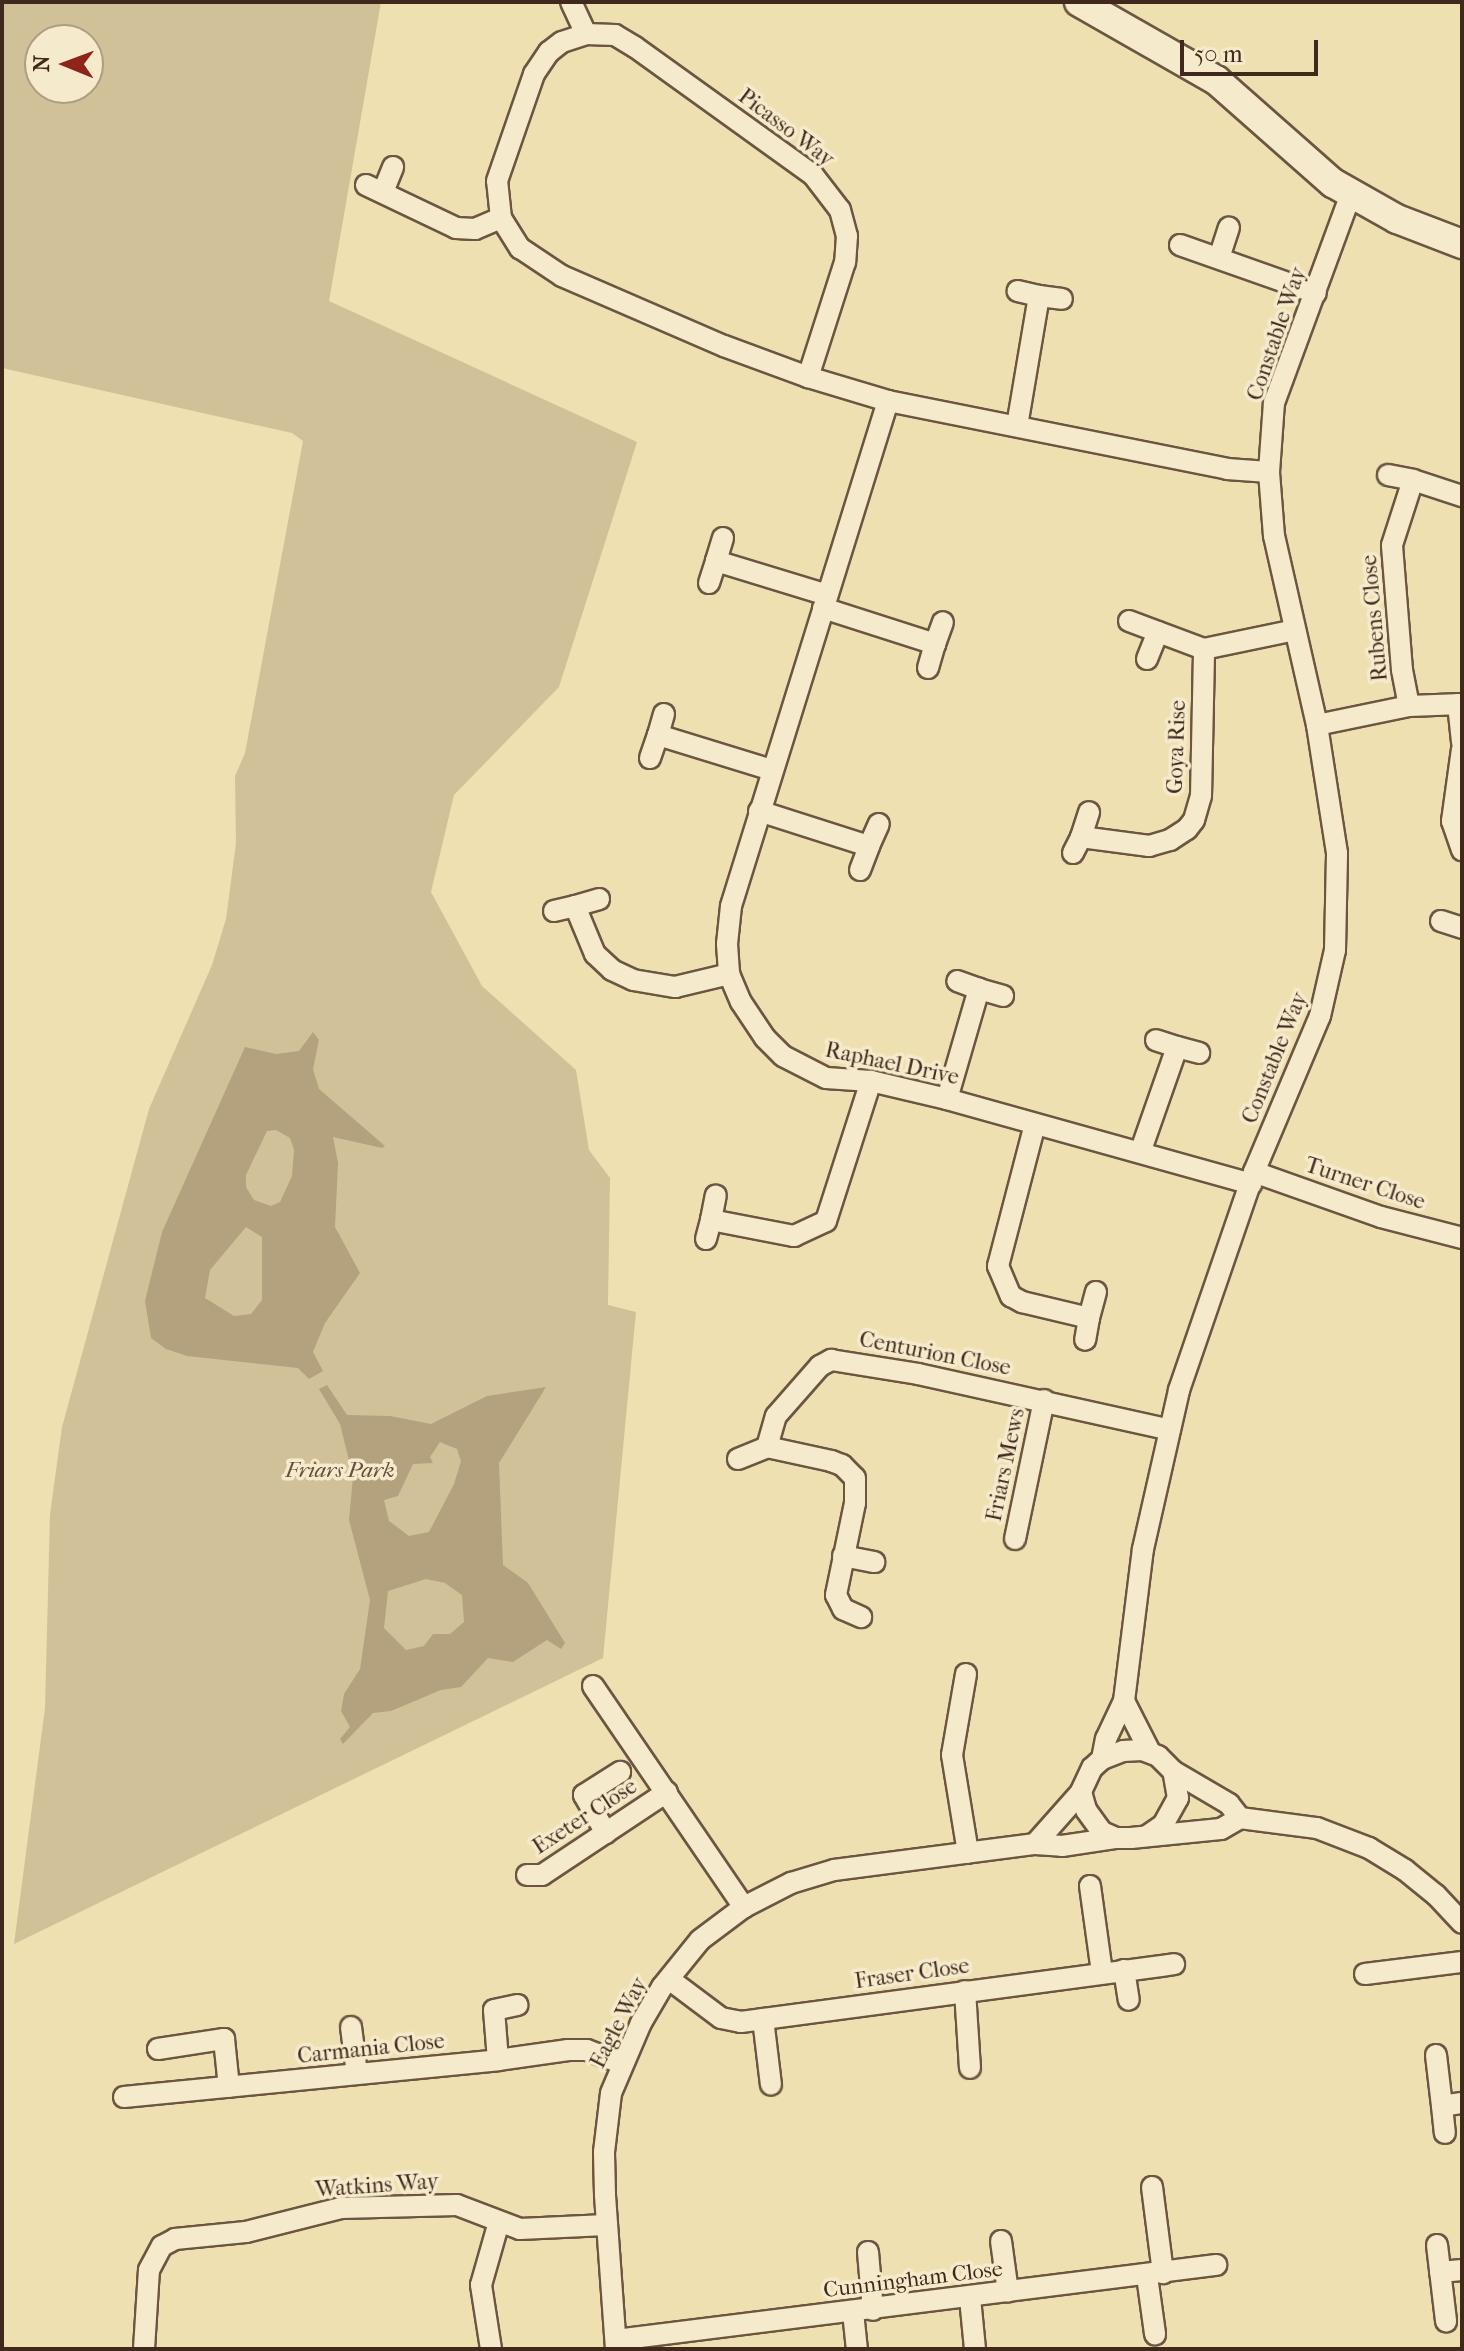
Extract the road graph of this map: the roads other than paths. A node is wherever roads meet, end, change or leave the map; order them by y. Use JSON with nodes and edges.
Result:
{"nodes":[{"id":1,"x":571,"y":2,"type":"edge"},
{"id":2,"x":1079,"y":2,"type":"edge"},
{"id":3,"x":586,"y":34,"type":"junction"},
{"id":4,"x":393,"y":167,"type":"dead end"},
{"id":5,"x":1351,"y":194,"type":"junction"},
{"id":6,"x":501,"y":218,"type":"junction"},
{"id":7,"x":1229,"y":228,"type":"dead end"},
{"id":8,"x":1462,"y":244,"type":"edge"},
{"id":9,"x":1180,"y":245,"type":"dead end"},
{"id":10,"x":1219,"y":258,"type":"junction"},
{"id":11,"x":1018,"y":291,"type":"dead end"},
{"id":12,"x":1316,"y":293,"type":"junction"},
{"id":13,"x":1039,"y":296,"type":"junction"},
{"id":14,"x":1062,"y":299,"type":"dead end"},
{"id":15,"x":808,"y":377,"type":"junction"},
{"id":16,"x":888,"y":401,"type":"junction"},
{"id":17,"x":1017,"y":426,"type":"junction"},
{"id":18,"x":1269,"y":472,"type":"junction"},
{"id":19,"x":1388,"y":475,"type":"dead end"},
{"id":20,"x":1413,"y":480,"type":"junction"},
{"id":21,"x":1462,"y":496,"type":"edge"},
{"id":22,"x":723,"y":538,"type":"dead end"},
{"id":23,"x":716,"y":561,"type":"junction"},
{"id":24,"x":709,"y":583,"type":"dead end"},
{"id":25,"x":825,"y":602,"type":"junction"},
{"id":26,"x":1129,"y":621,"type":"dead end"},
{"id":27,"x":943,"y":622,"type":"dead end"},
{"id":28,"x":1295,"y":630,"type":"junction"},
{"id":29,"x":1158,"y":632,"type":"junction"},
{"id":30,"x":935,"y":644,"type":"junction"},
{"id":31,"x":1204,"y":649,"type":"junction"},
{"id":32,"x":1147,"y":659,"type":"dead end"},
{"id":33,"x":928,"y":668,"type":"dead end"},
{"id":34,"x":1460,"y":704,"type":"edge"},
{"id":35,"x":1409,"y":706,"type":"junction"},
{"id":36,"x":664,"y":714,"type":"dead end"},
{"id":37,"x":1317,"y":725,"type":"junction"},
{"id":38,"x":658,"y":735,"type":"junction"},
{"id":39,"x":1462,"y":743,"type":"edge"},
{"id":40,"x":1462,"y":749,"type":"edge"},
{"id":41,"x":650,"y":758,"type":"dead end"},
{"id":42,"x":772,"y":770,"type":"junction"},
{"id":43,"x":759,"y":811,"type":"junction"},
{"id":44,"x":1089,"y":812,"type":"dead end"},
{"id":45,"x":879,"y":824,"type":"dead end"},
{"id":46,"x":869,"y":846,"type":"junction"},
{"id":47,"x":1462,"y":850,"type":"edge"},
{"id":48,"x":860,"y":870,"type":"dead end"},
{"id":49,"x":599,"y":899,"type":"dead end"},
{"id":50,"x":575,"y":906,"type":"junction"},
{"id":51,"x":554,"y":911,"type":"dead end"},
{"id":52,"x":1441,"y":921,"type":"dead end"},
{"id":53,"x":1462,"y":928,"type":"edge"},
{"id":54,"x":729,"y":974,"type":"junction"},
{"id":55,"x":957,"y":981,"type":"dead end"},
{"id":56,"x":979,"y":989,"type":"junction"},
{"id":57,"x":1003,"y":996,"type":"dead end"},
{"id":58,"x":1156,"y":1040,"type":"dead end"},
{"id":59,"x":1177,"y":1047,"type":"junction"},
{"id":60,"x":1199,"y":1053,"type":"dead end"},
{"id":61,"x":871,"y":1081,"type":"junction"},
{"id":62,"x":947,"y":1099,"type":"junction"},
{"id":63,"x":1035,"y":1124,"type":"junction"},
{"id":64,"x":1141,"y":1150,"type":"junction"},
{"id":65,"x":1252,"y":1178,"type":"junction"},
{"id":66,"x":716,"y":1195,"type":"dead end"},
{"id":67,"x":1462,"y":1238,"type":"edge"},
{"id":68,"x":1096,"y":1292,"type":"dead end"},
{"id":69,"x":1089,"y":1318,"type":"junction"},
{"id":70,"x":1085,"y":1340,"type":"dead end"},
{"id":71,"x":1044,"y":1400,"type":"junction"},
{"id":72,"x":1170,"y":1430,"type":"junction"},
{"id":73,"x":767,"y":1447,"type":"junction"},
{"id":74,"x":738,"y":1459,"type":"dead end"},
{"id":75,"x":1015,"y":1539,"type":"dead end"},
{"id":76,"x":843,"y":1556,"type":"junction"},
{"id":77,"x":874,"y":1562,"type":"dead end"},
{"id":78,"x":861,"y":1617,"type":"dead end"},
{"id":79,"x":966,"y":1674,"type":"dead end"},
{"id":80,"x":593,"y":1686,"type":"dead end"},
{"id":81,"x":1124,"y":1701,"type":"junction"},
{"id":82,"x":1150,"y":1752,"type":"junction"},
{"id":83,"x":1102,"y":1759,"type":"junction"},
{"id":84,"x":1173,"y":1771,"type":"junction"},
{"id":85,"x":620,"y":1772,"type":"dead end"},
{"id":86,"x":667,"y":1792,"type":"junction"},
{"id":87,"x":1081,"y":1792,"type":"junction"},
{"id":88,"x":1240,"y":1818,"type":"junction"},
{"id":89,"x":606,"y":1833,"type":"junction"},
{"id":90,"x":1147,"y":1836,"type":"junction"},
{"id":91,"x":1116,"y":1838,"type":"junction"},
{"id":92,"x":1035,"y":1844,"type":"junction"},
{"id":93,"x":968,"y":1853,"type":"junction"},
{"id":94,"x":527,"y":1875,"type":"dead end"},
{"id":95,"x":1090,"y":1886,"type":"dead end"},
{"id":96,"x":744,"y":1907,"type":"junction"},
{"id":97,"x":1462,"y":1923,"type":"edge"},
{"id":98,"x":1462,"y":1962,"type":"edge"},
{"id":99,"x":1174,"y":1964,"type":"dead end"},
{"id":100,"x":1124,"y":1970,"type":"junction"},
{"id":101,"x":1102,"y":1973,"type":"junction"},
{"id":102,"x":1365,"y":1974,"type":"dead end"},
{"id":103,"x":669,"y":1979,"type":"junction"},
{"id":104,"x":965,"y":1991,"type":"junction"},
{"id":105,"x":1129,"y":2000,"type":"dead end"},
{"id":106,"x":517,"y":2005,"type":"dead end"},
{"id":107,"x":763,"y":2019,"type":"junction"},
{"id":108,"x":351,"y":2027,"type":"dead end"},
{"id":109,"x":158,"y":2049,"type":"dead end"},
{"id":110,"x":1436,"y":2055,"type":"dead end"},
{"id":111,"x":498,"y":2060,"type":"junction"},
{"id":112,"x":621,"y":2063,"type":"junction"},
{"id":113,"x":970,"y":2068,"type":"dead end"},
{"id":114,"x":357,"y":2074,"type":"junction"},
{"id":115,"x":771,"y":2085,"type":"dead end"},
{"id":116,"x":229,"y":2087,"type":"junction"},
{"id":117,"x":124,"y":2097,"type":"dead end"},
{"id":118,"x":1452,"y":2104,"type":"edge"},
{"id":119,"x":1445,"y":2133,"type":"dead end"},
{"id":120,"x":1152,"y":2187,"type":"dead end"},
{"id":121,"x":499,"y":2222,"type":"junction"},
{"id":122,"x":606,"y":2225,"type":"junction"},
{"id":123,"x":1001,"y":2241,"type":"dead end"},
{"id":124,"x":1437,"y":2245,"type":"dead end"},
{"id":125,"x":868,"y":2252,"type":"dead end"},
{"id":126,"x":1216,"y":2265,"type":"dead end"},
{"id":127,"x":1462,"y":2270,"type":"edge"},
{"id":128,"x":1440,"y":2272,"type":"junction"},
{"id":129,"x":1155,"y":2275,"type":"junction"},
{"id":130,"x":1008,"y":2292,"type":"junction"},
{"id":131,"x":970,"y":2298,"type":"junction"},
{"id":132,"x":863,"y":2311,"type":"junction"},
{"id":133,"x":1446,"y":2321,"type":"dead end"},
{"id":134,"x":1155,"y":2334,"type":"dead end"},
{"id":135,"x":616,"y":2345,"type":"edge"},
{"id":136,"x":144,"y":2349,"type":"edge"},
{"id":137,"x":491,"y":2349,"type":"edge"},
{"id":138,"x":857,"y":2349,"type":"edge"},
{"id":139,"x":975,"y":2349,"type":"edge"}],
"edges":[{"from":1,"to":3,"type":"street"},
{"from":2,"to":5,"type":"street"},
{"from":3,"to":6,"type":"street"},
{"from":3,"to":15,"type":"street","name":"Picasso Way"},
{"from":4,"to":6,"type":"street"},
{"from":5,"to":8,"type":"street"},
{"from":5,"to":12,"type":"street","name":"Constable Way"},
{"from":6,"to":15,"type":"street"},
{"from":7,"to":10,"type":"street"},
{"from":9,"to":10,"type":"street"},
{"from":10,"to":12,"type":"street"},
{"from":11,"to":13,"type":"street"},
{"from":12,"to":18,"type":"street","name":"Constable Way"},
{"from":13,"to":14,"type":"street"},
{"from":13,"to":17,"type":"street"},
{"from":15,"to":16,"type":"street"},
{"from":16,"to":17,"type":"street"},
{"from":16,"to":25,"type":"street","name":"Raphael Drive"},
{"from":17,"to":18,"type":"street"},
{"from":18,"to":28,"type":"street","name":"Constable Way"},
{"from":19,"to":20,"type":"street"},
{"from":20,"to":21,"type":"street"},
{"from":20,"to":35,"type":"street","name":"Rubens Close"},
{"from":22,"to":23,"type":"street"},
{"from":23,"to":24,"type":"street"},
{"from":23,"to":25,"type":"street"},
{"from":25,"to":30,"type":"street"},
{"from":25,"to":42,"type":"street","name":"Raphael Drive"},
{"from":26,"to":29,"type":"street"},
{"from":27,"to":30,"type":"street"},
{"from":28,"to":31,"type":"street"},
{"from":28,"to":37,"type":"street","name":"Constable Way"},
{"from":29,"to":31,"type":"street"},
{"from":29,"to":32,"type":"street"},
{"from":30,"to":33,"type":"street"},
{"from":31,"to":44,"type":"street","name":"Goya Rise"},
{"from":34,"to":35,"type":"street"},
{"from":34,"to":39,"type":"street"},
{"from":35,"to":37,"type":"street"},
{"from":36,"to":38,"type":"street"},
{"from":37,"to":65,"type":"street","name":"Constable Way"},
{"from":38,"to":41,"type":"street"},
{"from":38,"to":42,"type":"street"},
{"from":40,"to":47,"type":"street"},
{"from":42,"to":43,"type":"street","name":"Raphael Drive"},
{"from":43,"to":46,"type":"street"},
{"from":43,"to":54,"type":"street","name":"Raphael Drive"},
{"from":45,"to":46,"type":"street"},
{"from":46,"to":48,"type":"street"},
{"from":49,"to":50,"type":"street"},
{"from":50,"to":51,"type":"street"},
{"from":50,"to":54,"type":"street"},
{"from":52,"to":53,"type":"street"},
{"from":54,"to":61,"type":"street","name":"Raphael Drive"},
{"from":55,"to":56,"type":"street"},
{"from":56,"to":57,"type":"street"},
{"from":56,"to":62,"type":"street"},
{"from":58,"to":59,"type":"street"},
{"from":59,"to":60,"type":"street"},
{"from":59,"to":64,"type":"street"},
{"from":61,"to":62,"type":"street","name":"Raphael Drive"},
{"from":61,"to":66,"type":"street"},
{"from":62,"to":63,"type":"street","name":"Raphael Drive"},
{"from":63,"to":64,"type":"street","name":"Raphael Drive"},
{"from":63,"to":69,"type":"street"},
{"from":64,"to":65,"type":"street","name":"Raphael Drive"},
{"from":65,"to":67,"type":"street","name":"Turner Close"},
{"from":65,"to":72,"type":"street","name":"Constable Way"},
{"from":68,"to":69,"type":"street"},
{"from":69,"to":70,"type":"street"},
{"from":71,"to":72,"type":"street","name":"Centurion Close"},
{"from":71,"to":73,"type":"street","name":"Centurion Close"},
{"from":71,"to":75,"type":"street","name":"Friars Mews"},
{"from":72,"to":81,"type":"street","name":"Constable Way"},
{"from":73,"to":74,"type":"street"},
{"from":73,"to":76,"type":"street"},
{"from":76,"to":77,"type":"street"},
{"from":76,"to":78,"type":"street"},
{"from":79,"to":93,"type":"street"},
{"from":80,"to":86,"type":"street","name":"Exeter Close"},
{"from":81,"to":82,"type":"street"},
{"from":81,"to":83,"type":"street","name":"Constable Way"},
{"from":82,"to":83,"type":"street"},
{"from":82,"to":84,"type":"street"},
{"from":83,"to":87,"type":"street"},
{"from":84,"to":88,"type":"street"},
{"from":84,"to":90,"type":"street"},
{"from":85,"to":89,"type":"street"},
{"from":86,"to":89,"type":"street","name":"Exeter Close"},
{"from":86,"to":96,"type":"street","name":"Exeter Close"},
{"from":87,"to":91,"type":"street"},
{"from":87,"to":92,"type":"street"},
{"from":88,"to":90,"type":"street"},
{"from":88,"to":97,"type":"street"},
{"from":89,"to":94,"type":"street","name":"Exeter Close"},
{"from":90,"to":91,"type":"street"},
{"from":91,"to":92,"type":"street","name":"Eagle Way"},
{"from":92,"to":93,"type":"street","name":"Eagle Way"},
{"from":93,"to":96,"type":"street","name":"Eagle Way"},
{"from":95,"to":101,"type":"street"},
{"from":96,"to":103,"type":"street","name":"Eagle Way"},
{"from":98,"to":102,"type":"street"},
{"from":99,"to":100,"type":"street","name":"Fraser Close"},
{"from":100,"to":101,"type":"street","name":"Fraser Close"},
{"from":100,"to":105,"type":"street"},
{"from":101,"to":104,"type":"street","name":"Fraser Close"},
{"from":103,"to":107,"type":"street","name":"Fraser Close"},
{"from":103,"to":112,"type":"street","name":"Eagle Way"},
{"from":104,"to":107,"type":"street","name":"Fraser Close"},
{"from":104,"to":113,"type":"street"},
{"from":106,"to":111,"type":"street"},
{"from":107,"to":115,"type":"street"},
{"from":108,"to":114,"type":"street"},
{"from":109,"to":116,"type":"street"},
{"from":110,"to":118,"type":"street"},
{"from":111,"to":112,"type":"street","name":"Carmania Close"},
{"from":111,"to":114,"type":"street","name":"Carmania Close"},
{"from":112,"to":122,"type":"street","name":"Eagle Way"},
{"from":114,"to":116,"type":"street","name":"Carmania Close"},
{"from":116,"to":117,"type":"street","name":"Carmania Close"},
{"from":118,"to":119,"type":"street"},
{"from":120,"to":129,"type":"street"},
{"from":121,"to":122,"type":"street","name":"Watkins Way"},
{"from":121,"to":136,"type":"street","name":"Watkins Way"},
{"from":121,"to":137,"type":"street"},
{"from":122,"to":135,"type":"street","name":"Eagle Way"},
{"from":123,"to":130,"type":"street"},
{"from":124,"to":128,"type":"street"},
{"from":125,"to":132,"type":"street"},
{"from":126,"to":129,"type":"street","name":"Cunningham Close"},
{"from":127,"to":128,"type":"street"},
{"from":128,"to":133,"type":"street"},
{"from":129,"to":130,"type":"street","name":"Cunningham Close"},
{"from":129,"to":134,"type":"street"},
{"from":130,"to":131,"type":"street","name":"Cunningham Close"},
{"from":131,"to":132,"type":"street","name":"Cunningham Close"},
{"from":131,"to":139,"type":"street"},
{"from":132,"to":135,"type":"street","name":"Cunningham Close"},
{"from":132,"to":138,"type":"street"}]}
